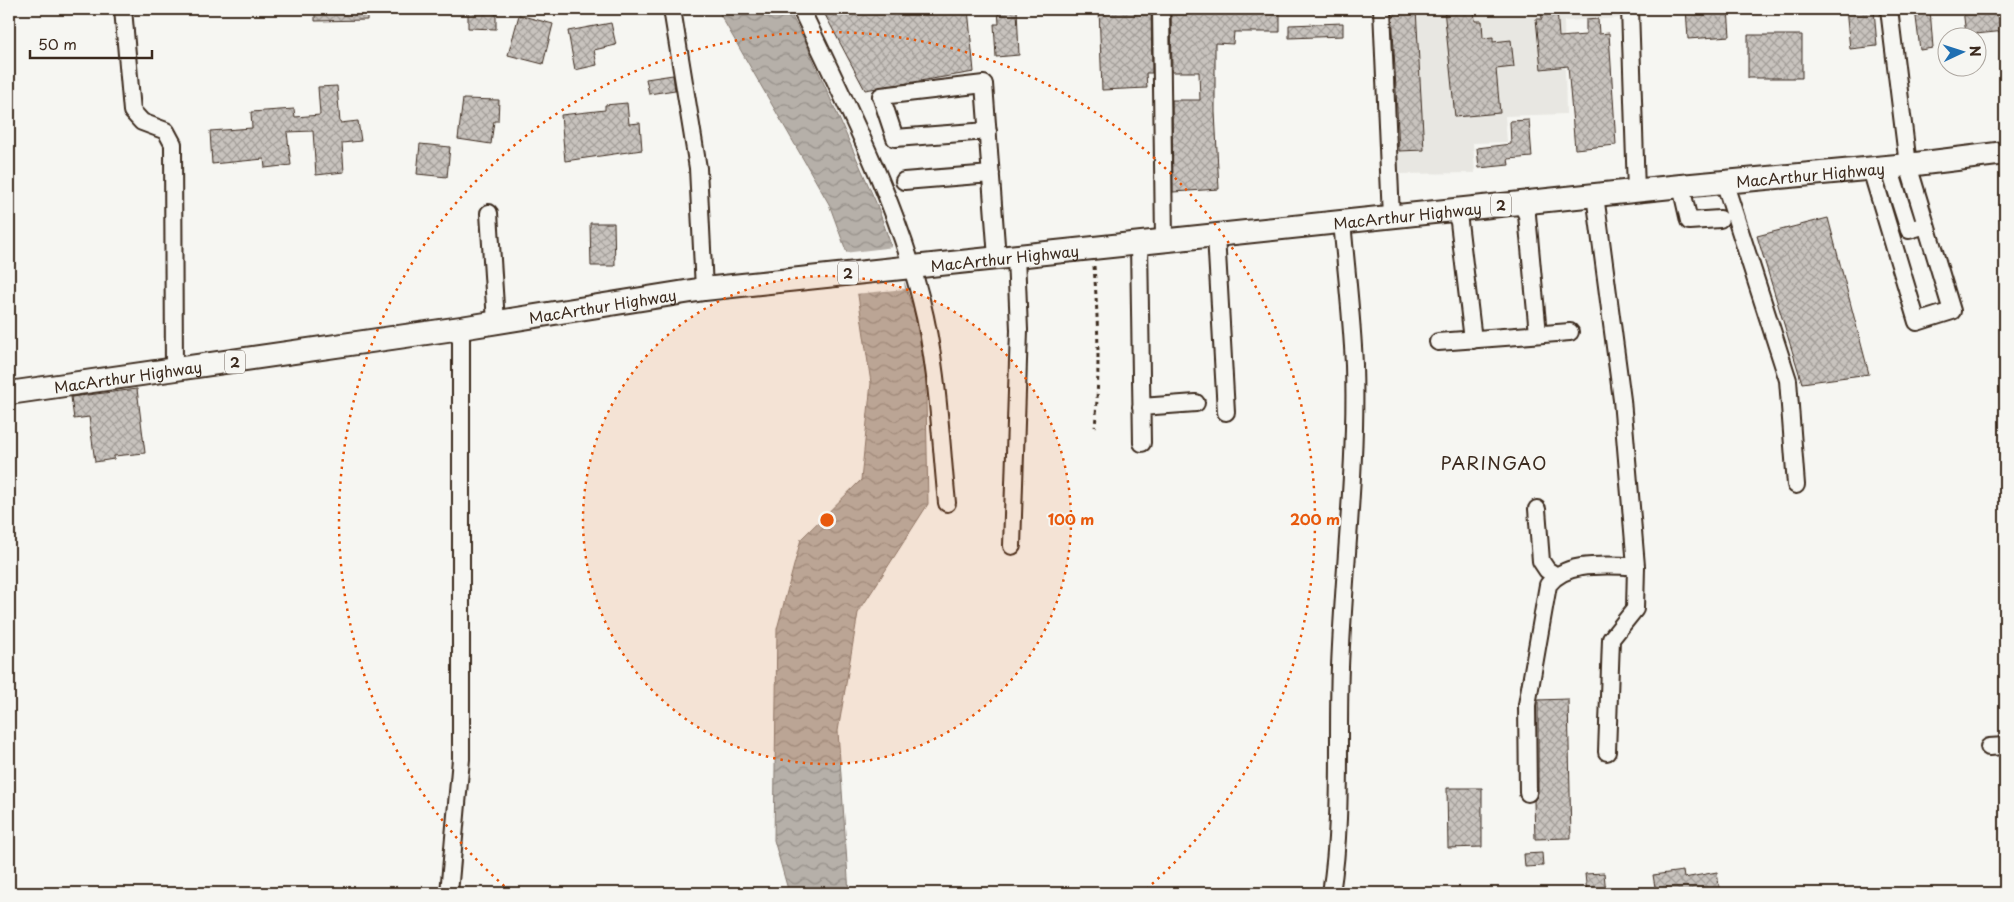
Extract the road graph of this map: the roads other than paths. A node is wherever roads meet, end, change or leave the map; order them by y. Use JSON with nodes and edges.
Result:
{"nodes":[{"id":1,"x":124,"y":9,"type":"edge"},
{"id":2,"x":672,"y":9,"type":"edge"},
{"id":3,"x":801,"y":9,"type":"edge"},
{"id":4,"x":1161,"y":9,"type":"edge"},
{"id":5,"x":1382,"y":9,"type":"edge"},
{"id":6,"x":1630,"y":9,"type":"edge"},
{"id":7,"x":1889,"y":9,"type":"edge"},
{"id":8,"x":988,"y":131,"type":"junction"},
{"id":9,"x":2005,"y":152,"type":"edge"},
{"id":10,"x":1890,"y":167,"type":"junction"},
{"id":11,"x":991,"y":174,"type":"junction"},
{"id":12,"x":904,"y":181,"type":"dead end"},
{"id":13,"x":1724,"y":182,"type":"junction"},
{"id":14,"x":1681,"y":186,"type":"junction"},
{"id":15,"x":1636,"y":190,"type":"junction"},
{"id":16,"x":1595,"y":195,"type":"junction"},
{"id":17,"x":1521,"y":203,"type":"junction"},
{"id":18,"x":1454,"y":210,"type":"junction"},
{"id":19,"x":490,"y":213,"type":"dead end"},
{"id":20,"x":1391,"y":216,"type":"junction"},
{"id":21,"x":1720,"y":218,"type":"dead end"},
{"id":22,"x":1342,"y":222,"type":"junction"},
{"id":23,"x":1216,"y":235,"type":"junction"},
{"id":24,"x":1164,"y":240,"type":"junction"},
{"id":25,"x":1139,"y":243,"type":"junction"},
{"id":26,"x":1007,"y":257,"type":"junction"},
{"id":27,"x":907,"y":267,"type":"junction"},
{"id":28,"x":704,"y":289,"type":"junction"},
{"id":29,"x":496,"y":322,"type":"junction"},
{"id":30,"x":461,"y":328,"type":"junction"},
{"id":31,"x":1570,"y":332,"type":"dead end"},
{"id":32,"x":1538,"y":334,"type":"junction"},
{"id":33,"x":1474,"y":340,"type":"junction"},
{"id":34,"x":1438,"y":342,"type":"dead end"},
{"id":35,"x":174,"y":371,"type":"junction"},
{"id":36,"x":9,"y":393,"type":"edge"},
{"id":37,"x":1196,"y":403,"type":"dead end"},
{"id":38,"x":1141,"y":407,"type":"junction"},
{"id":39,"x":1226,"y":412,"type":"dead end"},
{"id":40,"x":1142,"y":443,"type":"dead end"},
{"id":41,"x":1796,"y":484,"type":"dead end"},
{"id":42,"x":947,"y":503,"type":"dead end"},
{"id":43,"x":1537,"y":509,"type":"dead end"},
{"id":44,"x":1012,"y":546,"type":"dead end"},
{"id":45,"x":1636,"y":566,"type":"junction"},
{"id":46,"x":1555,"y":576,"type":"junction"},
{"id":47,"x":1607,"y":752,"type":"dead end"},
{"id":48,"x":1528,"y":793,"type":"dead end"},
{"id":49,"x":449,"y":893,"type":"edge"},
{"id":50,"x":1331,"y":893,"type":"edge"}],
"edges":[{"from":1,"to":35,"type":"street"},
{"from":2,"to":28,"type":"street"},
{"from":3,"to":27,"type":"street"},
{"from":4,"to":24,"type":"street"},
{"from":5,"to":20,"type":"street"},
{"from":6,"to":15,"type":"street"},
{"from":7,"to":10,"type":"street"},
{"from":8,"to":8,"type":"street"},
{"from":8,"to":11,"type":"street"},
{"from":9,"to":10,"type":"highway","name":"MacArthur Highway","number":"2"},
{"from":10,"to":10,"type":"street"},
{"from":10,"to":13,"type":"highway","name":"MacArthur Highway","number":"2"},
{"from":11,"to":12,"type":"street"},
{"from":11,"to":26,"type":"street"},
{"from":13,"to":14,"type":"highway","name":"MacArthur Highway","number":"2"},
{"from":13,"to":41,"type":"street"},
{"from":14,"to":15,"type":"highway","name":"MacArthur Highway","number":"2"},
{"from":14,"to":21,"type":"street"},
{"from":15,"to":16,"type":"highway","name":"MacArthur Highway","number":"2"},
{"from":16,"to":17,"type":"highway","name":"MacArthur Highway","number":"2"},
{"from":16,"to":45,"type":"street"},
{"from":17,"to":18,"type":"highway","name":"MacArthur Highway","number":"2"},
{"from":17,"to":32,"type":"street"},
{"from":18,"to":20,"type":"highway","name":"MacArthur Highway","number":"2"},
{"from":18,"to":33,"type":"street"},
{"from":19,"to":29,"type":"street"},
{"from":20,"to":22,"type":"highway","name":"MacArthur Highway","number":"2"},
{"from":22,"to":23,"type":"highway","name":"MacArthur Highway","number":"2"},
{"from":22,"to":50,"type":"street"},
{"from":23,"to":24,"type":"highway","name":"MacArthur Highway","number":"2"},
{"from":23,"to":39,"type":"street"},
{"from":24,"to":25,"type":"highway","name":"MacArthur Highway","number":"2"},
{"from":25,"to":26,"type":"highway","name":"MacArthur Highway","number":"2"},
{"from":25,"to":38,"type":"street"},
{"from":26,"to":27,"type":"highway","name":"MacArthur Highway","number":"2"},
{"from":26,"to":44,"type":"street"},
{"from":27,"to":28,"type":"highway","name":"MacArthur Highway","number":"2"},
{"from":27,"to":42,"type":"street"},
{"from":28,"to":29,"type":"highway","name":"MacArthur Highway","number":"2"},
{"from":29,"to":30,"type":"highway","name":"MacArthur Highway","number":"2"},
{"from":30,"to":35,"type":"highway","name":"MacArthur Highway","number":"2"},
{"from":30,"to":49,"type":"street"},
{"from":31,"to":32,"type":"street"},
{"from":32,"to":33,"type":"street"},
{"from":33,"to":34,"type":"street"},
{"from":35,"to":36,"type":"highway","name":"MacArthur Highway","number":"2"},
{"from":37,"to":38,"type":"street"},
{"from":38,"to":40,"type":"street"},
{"from":43,"to":46,"type":"street"},
{"from":45,"to":46,"type":"street"},
{"from":45,"to":47,"type":"street"},
{"from":46,"to":48,"type":"street"}]}
